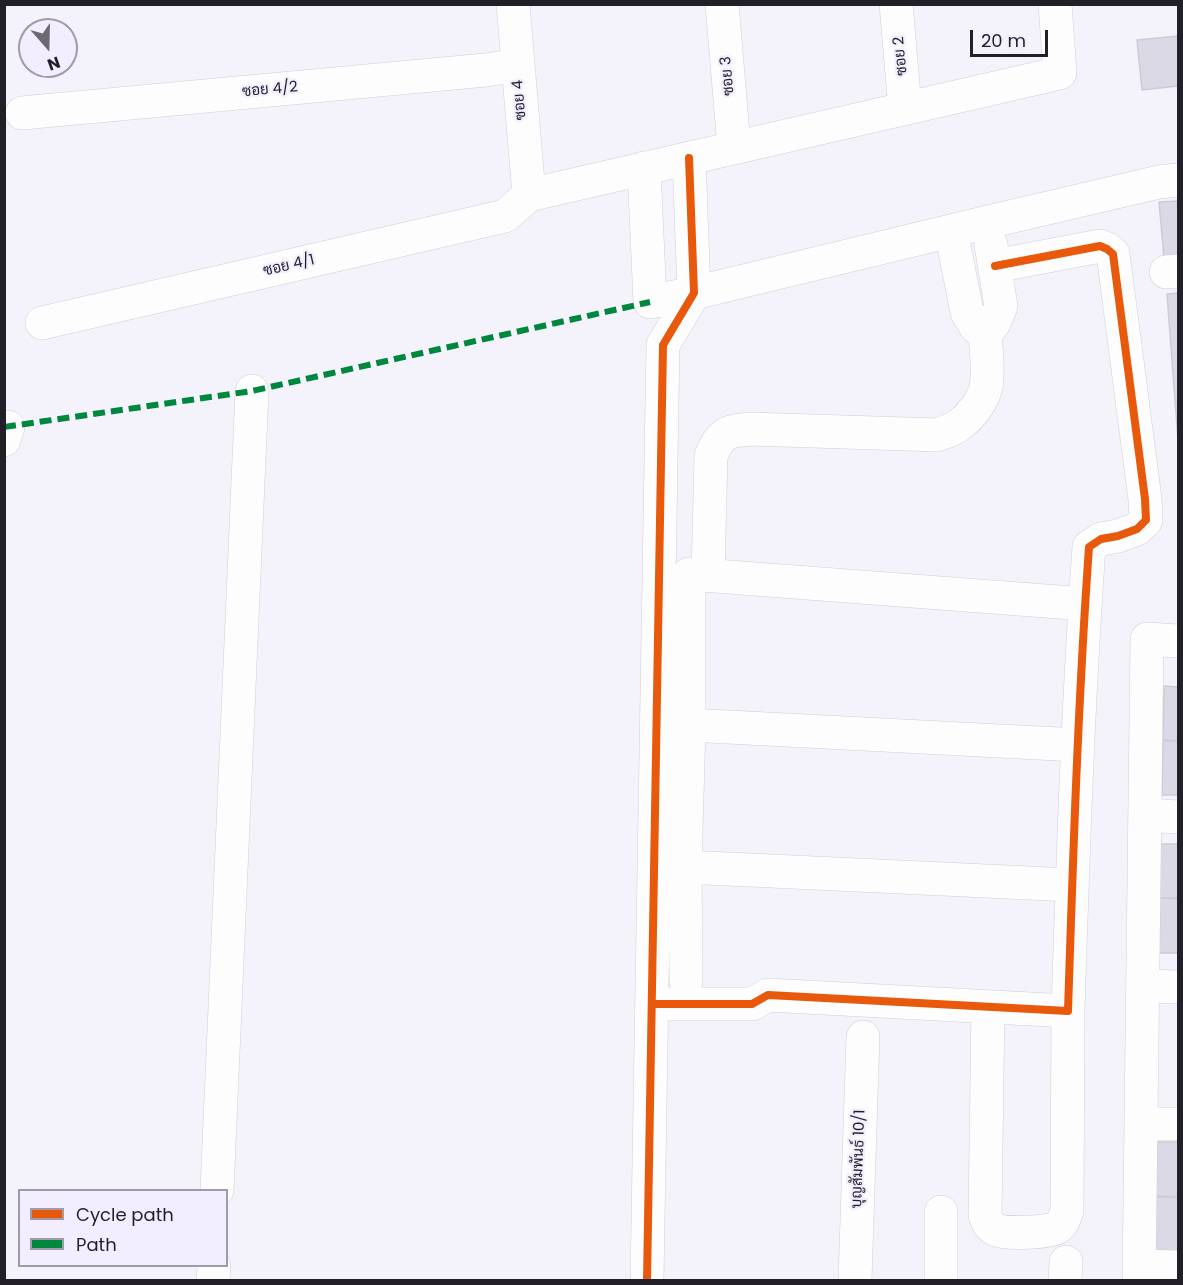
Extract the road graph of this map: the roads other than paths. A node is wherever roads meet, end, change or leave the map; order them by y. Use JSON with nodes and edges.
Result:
{"nodes":[{"id":1,"x":513,"y":4,"type":"edge"},
{"id":2,"x":722,"y":4,"type":"edge"},
{"id":3,"x":896,"y":4,"type":"edge"},
{"id":4,"x":1055,"y":4,"type":"edge"},
{"id":5,"x":518,"y":65,"type":"junction"},
{"id":6,"x":905,"y":108,"type":"junction"},
{"id":7,"x":22,"y":113,"type":"dead end"},
{"id":8,"x":734,"y":147,"type":"junction"},
{"id":9,"x":689,"y":158,"type":"junction"},
{"id":10,"x":644,"y":168,"type":"junction"},
{"id":11,"x":1179,"y":180,"type":"edge"},
{"id":12,"x":528,"y":195,"type":"junction"},
{"id":13,"x":988,"y":222,"type":"junction"},
{"id":14,"x":951,"y":231,"type":"junction"},
{"id":15,"x":995,"y":266,"type":"junction"},
{"id":16,"x":694,"y":293,"type":"junction"},
{"id":17,"x":42,"y":323,"type":"dead end"},
{"id":18,"x":985,"y":335,"type":"junction"},
{"id":19,"x":252,"y":391,"type":"dead end"},
{"id":20,"x":708,"y":575,"type":"junction"},
{"id":21,"x":1084,"y":604,"type":"junction"},
{"id":22,"x":1179,"y":641,"type":"edge"},
{"id":23,"x":689,"y":725,"type":"junction"},
{"id":24,"x":1078,"y":745,"type":"junction"},
{"id":25,"x":1145,"y":816,"type":"junction"},
{"id":26,"x":1179,"y":817,"type":"edge"},
{"id":27,"x":686,"y":867,"type":"junction"},
{"id":28,"x":1072,"y":885,"type":"junction"},
{"id":29,"x":686,"y":981,"type":"junction"},
{"id":30,"x":1143,"y":987,"type":"junction"},
{"id":31,"x":1179,"y":987,"type":"edge"},
{"id":32,"x":652,"y":992,"type":"junction"},
{"id":33,"x":768,"y":995,"type":"junction"},
{"id":34,"x":988,"y":1007,"type":"junction"},
{"id":35,"x":1068,"y":1011,"type":"junction"},
{"id":36,"x":863,"y":1037,"type":"dead end"},
{"id":37,"x":1140,"y":1124,"type":"junction"},
{"id":38,"x":1179,"y":1124,"type":"edge"},
{"id":39,"x":217,"y":1189,"type":"edge"},
{"id":40,"x":941,"y":1212,"type":"dead end"},
{"id":41,"x":1179,"y":1267,"type":"edge"},
{"id":42,"x":1139,"y":1273,"type":"edge"},
{"id":43,"x":647,"y":1281,"type":"edge"},
{"id":44,"x":855,"y":1281,"type":"edge"},
{"id":45,"x":941,"y":1281,"type":"edge"}],
"edges":[{"from":1,"to":5,"type":"street","name":"ซอย 4"},
{"from":2,"to":8,"type":"street","name":"ซอย 3"},
{"from":3,"to":6,"type":"street","name":"ซอย 2"},
{"from":4,"to":6,"type":"street"},
{"from":5,"to":7,"type":"street","name":"ซอย 4/2"},
{"from":5,"to":12,"type":"street","name":"ซอย 4"},
{"from":6,"to":8,"type":"street"},
{"from":8,"to":9,"type":"street"},
{"from":9,"to":10,"type":"street"},
{"from":9,"to":16,"type":"street"},
{"from":10,"to":12,"type":"street"},
{"from":10,"to":16,"type":"street"},
{"from":11,"to":13,"type":"street"},
{"from":12,"to":17,"type":"street","name":"ซอย 4/1"},
{"from":13,"to":14,"type":"street"},
{"from":13,"to":15,"type":"street"},
{"from":14,"to":16,"type":"street"},
{"from":14,"to":18,"type":"street"},
{"from":15,"to":18,"type":"street"},
{"from":15,"to":21,"type":"street"},
{"from":16,"to":32,"type":"street"},
{"from":18,"to":20,"type":"street"},
{"from":19,"to":39,"type":"street"},
{"from":20,"to":21,"type":"street"},
{"from":20,"to":23,"type":"street"},
{"from":21,"to":24,"type":"street"},
{"from":22,"to":25,"type":"street"},
{"from":23,"to":24,"type":"street"},
{"from":23,"to":27,"type":"street"},
{"from":24,"to":28,"type":"street"},
{"from":25,"to":26,"type":"street"},
{"from":25,"to":30,"type":"street"},
{"from":27,"to":28,"type":"street"},
{"from":27,"to":29,"type":"street"},
{"from":28,"to":35,"type":"street"},
{"from":29,"to":32,"type":"street"},
{"from":29,"to":33,"type":"street"},
{"from":30,"to":31,"type":"street"},
{"from":30,"to":37,"type":"street"},
{"from":32,"to":33,"type":"street"},
{"from":32,"to":43,"type":"street"},
{"from":33,"to":34,"type":"street"},
{"from":34,"to":35,"type":"street"},
{"from":34,"to":35,"type":"street"},
{"from":36,"to":44,"type":"street","name":"บุญสัมพันธ์ 10/1"},
{"from":37,"to":38,"type":"street"},
{"from":37,"to":42,"type":"street"},
{"from":40,"to":45,"type":"street"},
{"from":41,"to":42,"type":"street"}]}
